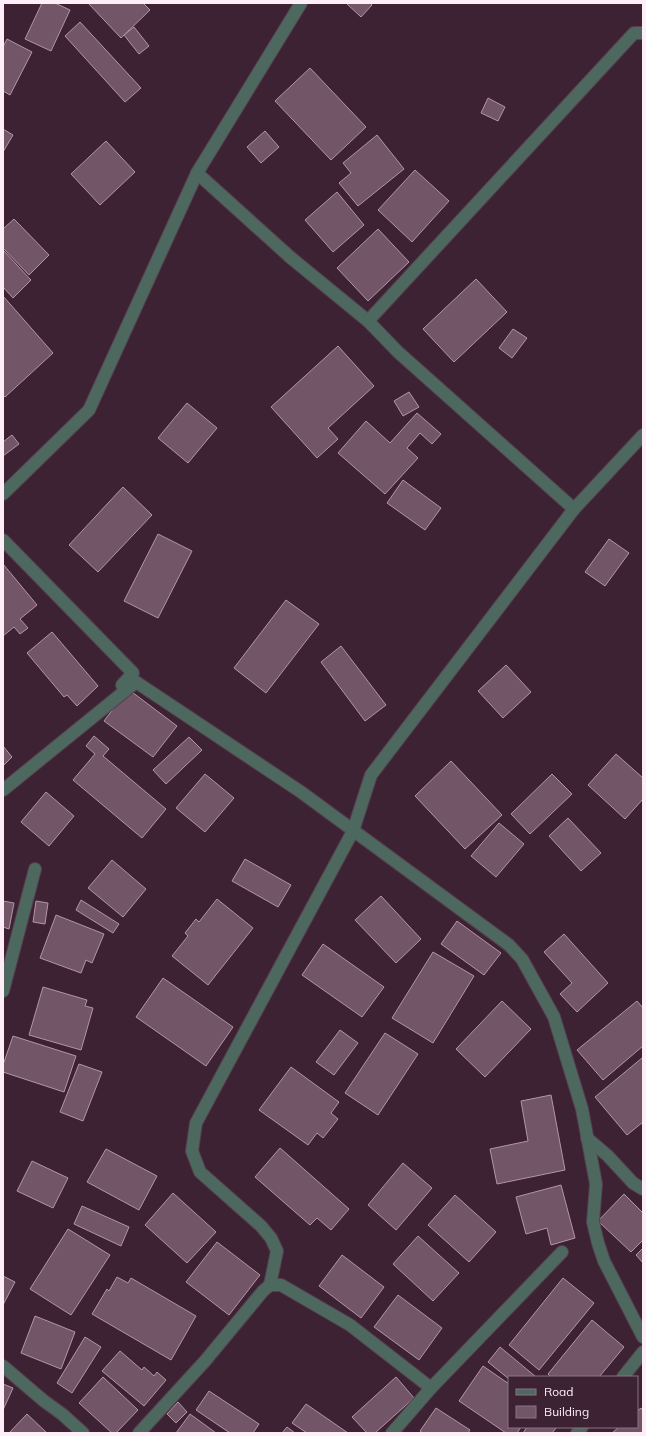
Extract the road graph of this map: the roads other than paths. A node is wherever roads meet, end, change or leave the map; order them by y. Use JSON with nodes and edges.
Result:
{"nodes":[{"id":1,"x":301,"y":3,"type":"edge"},
{"id":2,"x":643,"y":32,"type":"edge"},
{"id":3,"x":196,"y":173,"type":"junction"},
{"id":4,"x":368,"y":322,"type":"junction"},
{"id":5,"x":643,"y":435,"type":"edge"},
{"id":6,"x":3,"y":494,"type":"edge"},
{"id":7,"x":574,"y":509,"type":"junction"},
{"id":8,"x":3,"y":540,"type":"edge"},
{"id":9,"x":91,"y":718,"type":"junction"},
{"id":10,"x":3,"y":790,"type":"edge"},
{"id":11,"x":353,"y":831,"type":"junction"},
{"id":12,"x":35,"y":869,"type":"dead end"},
{"id":13,"x":3,"y":991,"type":"edge"},
{"id":14,"x":587,"y":1138,"type":"junction"},
{"id":15,"x":643,"y":1190,"type":"edge"},
{"id":16,"x":562,"y":1252,"type":"dead end"},
{"id":17,"x":270,"y":1285,"type":"junction"},
{"id":18,"x":643,"y":1337,"type":"edge"},
{"id":19,"x":643,"y":1352,"type":"edge"},
{"id":20,"x":3,"y":1366,"type":"edge"},
{"id":21,"x":623,"y":1376,"type":"edge"},
{"id":22,"x":431,"y":1388,"type":"junction"},
{"id":23,"x":83,"y":1433,"type":"edge"},
{"id":24,"x":139,"y":1433,"type":"edge"},
{"id":25,"x":392,"y":1433,"type":"edge"}],
"edges":[{"from":1,"to":3,"type":"street"},
{"from":2,"to":4,"type":"street"},
{"from":3,"to":4,"type":"street"},
{"from":3,"to":6,"type":"street"},
{"from":4,"to":7,"type":"street"},
{"from":5,"to":7,"type":"street"},
{"from":7,"to":11,"type":"street"},
{"from":8,"to":9,"type":"street"},
{"from":9,"to":10,"type":"street"},
{"from":9,"to":11,"type":"street"},
{"from":11,"to":14,"type":"street"},
{"from":11,"to":17,"type":"street"},
{"from":12,"to":13,"type":"street"},
{"from":14,"to":15,"type":"street"},
{"from":14,"to":18,"type":"street"},
{"from":16,"to":22,"type":"street"},
{"from":17,"to":22,"type":"street"},
{"from":17,"to":24,"type":"street"},
{"from":19,"to":21,"type":"street"},
{"from":20,"to":23,"type":"street"},
{"from":22,"to":25,"type":"street"}]}
